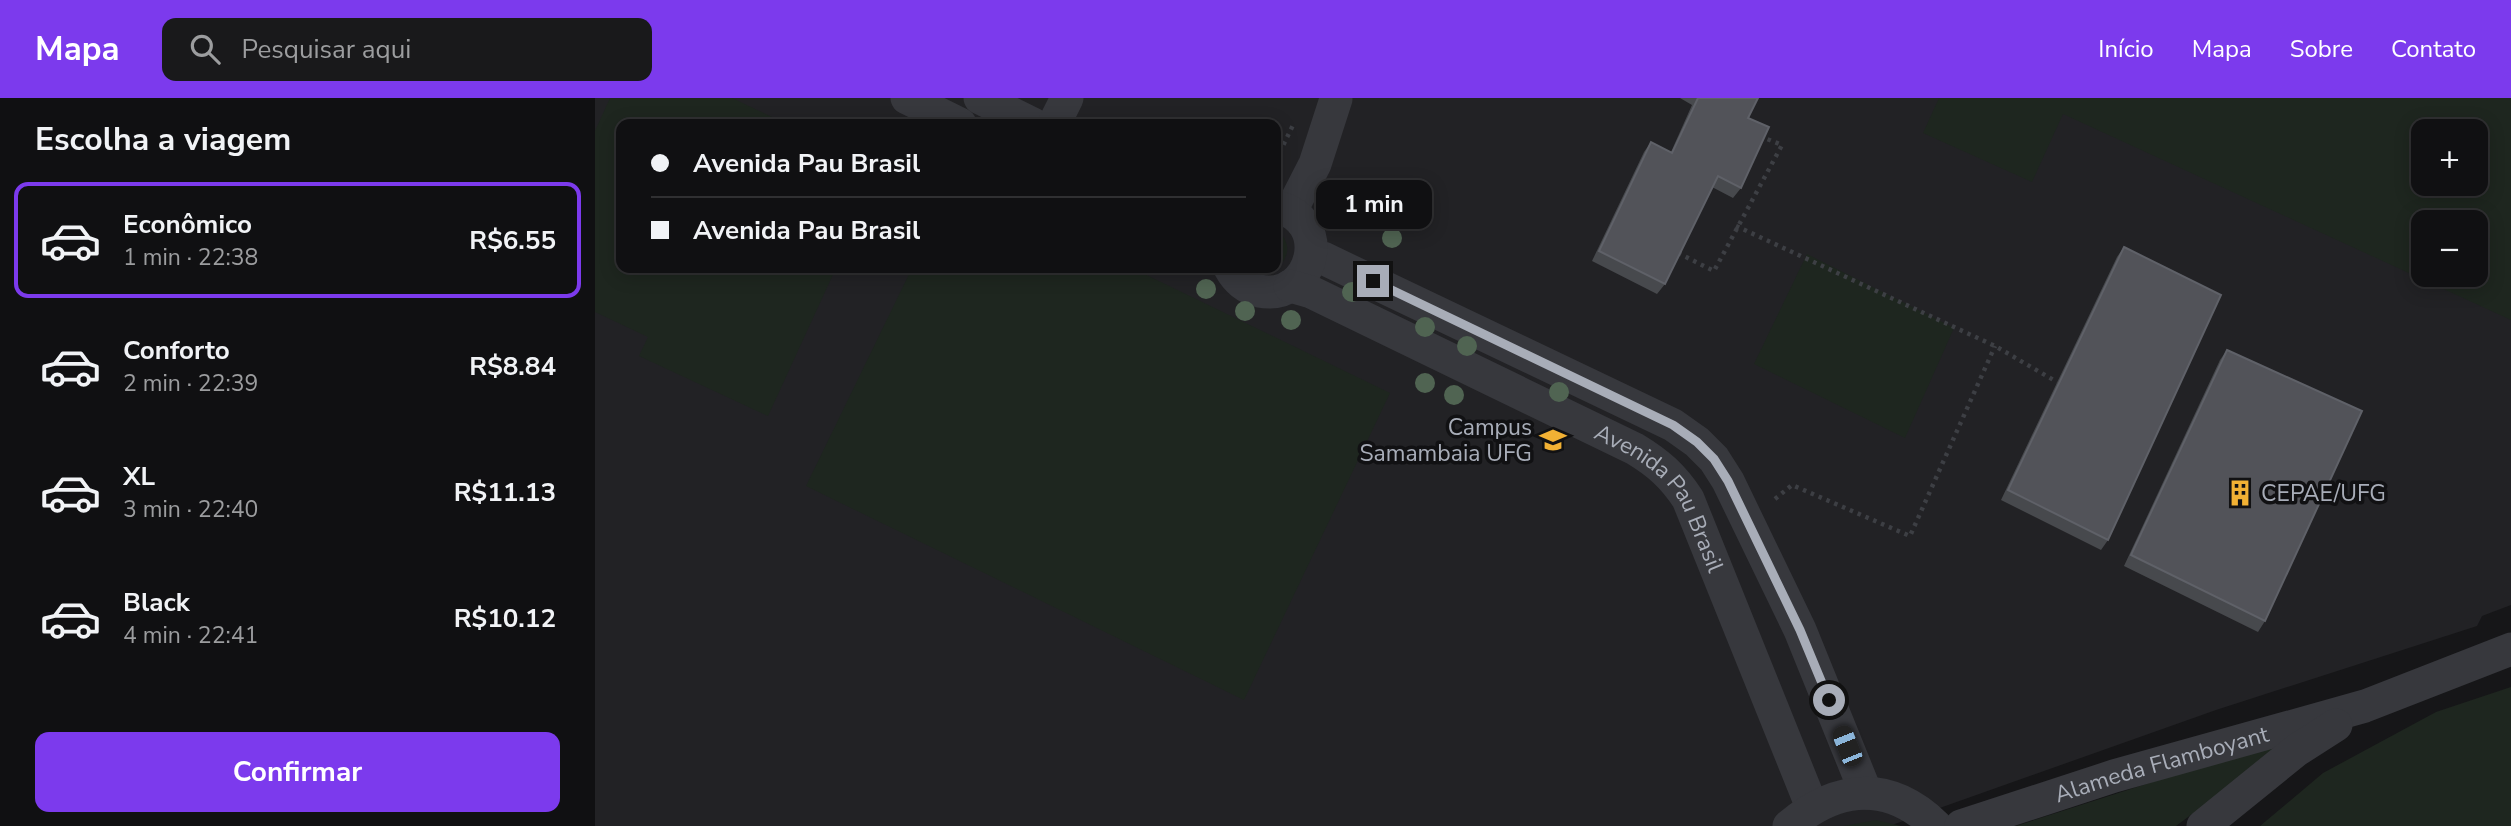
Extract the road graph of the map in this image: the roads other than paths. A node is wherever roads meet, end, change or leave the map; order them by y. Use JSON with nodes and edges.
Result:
{"nodes":[{"id":1,"x":907,"y":98,"type":"edge"},
{"id":2,"x":980,"y":98,"type":"edge"},
{"id":3,"x":1067,"y":98,"type":"edge"},
{"id":4,"x":1336,"y":99,"type":"edge"},
{"id":5,"x":950,"y":119,"type":"edge"},
{"id":6,"x":1023,"y":119,"type":"edge"},
{"id":7,"x":1056,"y":119,"type":"edge"},
{"id":8,"x":1282,"y":206,"type":"edge"},
{"id":9,"x":1311,"y":255,"type":"junction"},
{"id":10,"x":1234,"y":273,"type":"edge"},
{"id":11,"x":1290,"y":286,"type":"junction"},
{"id":12,"x":2511,"y":649,"type":"edge"},
{"id":13,"x":2365,"y":706,"type":"junction"},
{"id":14,"x":1866,"y":793,"type":"junction"},
{"id":15,"x":1800,"y":817,"type":"edge"},
{"id":16,"x":1936,"y":826,"type":"edge"},
{"id":17,"x":1961,"y":826,"type":"edge"},
{"id":18,"x":2203,"y":826,"type":"edge"}],
"edges":[{"from":1,"to":5,"type":"street"},
{"from":2,"to":6,"type":"street"},
{"from":3,"to":7,"type":"street"},
{"from":4,"to":8,"type":"street"},
{"from":8,"to":9,"type":"street"},
{"from":9,"to":11,"type":"street"},
{"from":9,"to":14,"type":"street","name":"Avenida Pau Brasil"},
{"from":10,"to":11,"type":"street"},
{"from":11,"to":15,"type":"street","name":"Avenida Pau Brasil"},
{"from":12,"to":13,"type":"street","name":"Alameda Flamboyant"},
{"from":13,"to":17,"type":"street","name":"Alameda Flamboyant"},
{"from":13,"to":18,"type":"street","name":"Alameda Flamboyant"},
{"from":14,"to":15,"type":"street"},
{"from":14,"to":16,"type":"street"}]}
